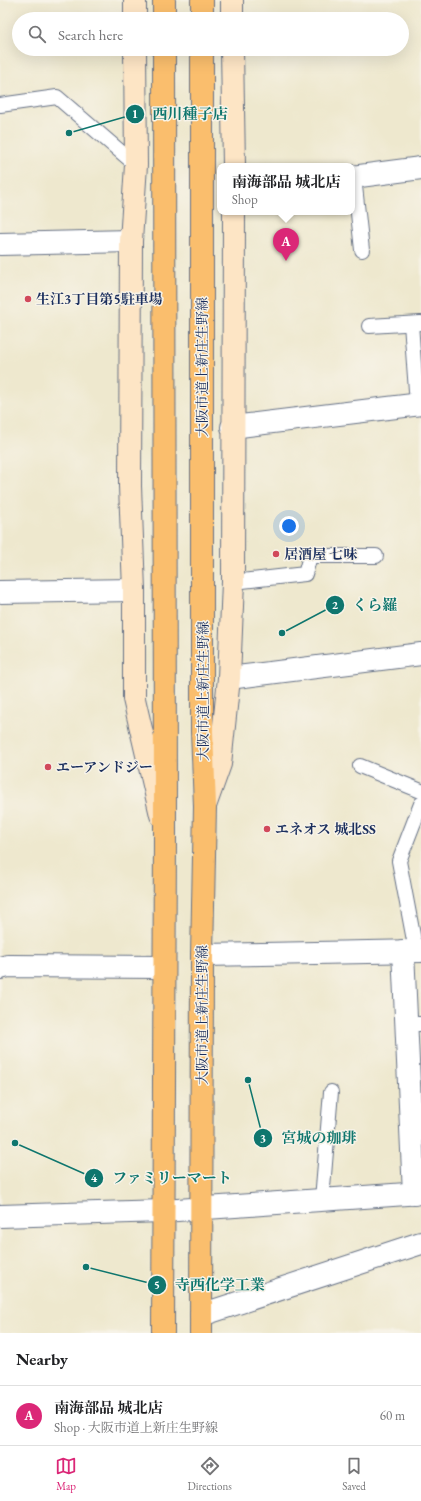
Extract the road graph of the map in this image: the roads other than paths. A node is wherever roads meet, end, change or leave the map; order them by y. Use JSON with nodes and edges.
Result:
{"nodes":[{"id":1,"x":135,"y":0,"type":"edge"},
{"id":2,"x":164,"y":0,"type":"edge"},
{"id":3,"x":202,"y":0,"type":"edge"},
{"id":4,"x":232,"y":0,"type":"edge"},
{"id":5,"x":135,"y":12,"type":"edge"},
{"id":6,"x":164,"y":12,"type":"edge"},
{"id":7,"x":202,"y":12,"type":"edge"},
{"id":8,"x":232,"y":12,"type":"edge"},
{"id":9,"x":135,"y":56,"type":"edge"},
{"id":10,"x":164,"y":56,"type":"edge"},
{"id":11,"x":202,"y":56,"type":"edge"},
{"id":12,"x":232,"y":56,"type":"edge"},
{"id":13,"x":0,"y":105,"type":"edge"},
{"id":14,"x":234,"y":163,"type":"edge"},
{"id":15,"x":136,"y":164,"type":"junction"},
{"id":16,"x":421,"y":168,"type":"edge"},
{"id":17,"x":355,"y":177,"type":"edge"},
{"id":18,"x":355,"y":193,"type":"edge"},
{"id":19,"x":234,"y":215,"type":"edge"},
{"id":20,"x":131,"y":241,"type":"junction"},
{"id":21,"x":0,"y":244,"type":"edge"},
{"id":22,"x":362,"y":250,"type":"dead end"},
{"id":23,"x":416,"y":324,"type":"edge"},
{"id":24,"x":369,"y":326,"type":"dead end"},
{"id":25,"x":419,"y":404,"type":"edge"},
{"id":26,"x":232,"y":427,"type":"junction"},
{"id":27,"x":376,"y":556,"type":"dead end"},
{"id":28,"x":233,"y":582,"type":"junction"},
{"id":29,"x":134,"y":590,"type":"junction"},
{"id":30,"x":0,"y":592,"type":"edge"},
{"id":31,"x":421,"y":654,"type":"edge"},
{"id":32,"x":229,"y":678,"type":"junction"},
{"id":33,"x":360,"y":766,"type":"dead end"},
{"id":34,"x":421,"y":791,"type":"edge"},
{"id":35,"x":421,"y":804,"type":"edge"},
{"id":36,"x":205,"y":806,"type":"junction"},
{"id":37,"x":165,"y":832,"type":"junction"},
{"id":38,"x":413,"y":951,"type":"edge"},
{"id":39,"x":202,"y":955,"type":"junction"},
{"id":40,"x":164,"y":967,"type":"junction"},
{"id":41,"x":0,"y":968,"type":"edge"},
{"id":42,"x":414,"y":1024,"type":"edge"},
{"id":43,"x":331,"y":1092,"type":"dead end"},
{"id":44,"x":417,"y":1193,"type":"edge"},
{"id":45,"x":322,"y":1200,"type":"junction"},
{"id":46,"x":201,"y":1208,"type":"junction"},
{"id":47,"x":163,"y":1211,"type":"junction"},
{"id":48,"x":0,"y":1216,"type":"edge"},
{"id":49,"x":421,"y":1243,"type":"edge"},
{"id":50,"x":201,"y":1324,"type":"edge"},
{"id":51,"x":160,"y":1332,"type":"edge"}],
"edges":[{"from":1,"to":5,"type":"street"},
{"from":2,"to":6,"type":"main road"},
{"from":3,"to":7,"type":"main road"},
{"from":4,"to":8,"type":"street"},
{"from":9,"to":15,"type":"street"},
{"from":10,"to":37,"type":"main road"},
{"from":11,"to":36,"type":"main road","name":"大阪市道上新庄生野線"},
{"from":12,"to":14,"type":"street"},
{"from":13,"to":15,"type":"lane"},
{"from":15,"to":20,"type":"street"},
{"from":16,"to":17,"type":"street"},
{"from":18,"to":22,"type":"lane"},
{"from":19,"to":26,"type":"street"},
{"from":20,"to":21,"type":"street"},
{"from":20,"to":29,"type":"street"},
{"from":23,"to":24,"type":"lane"},
{"from":23,"to":25,"type":"lane"},
{"from":25,"to":26,"type":"street"},
{"from":26,"to":28,"type":"street"},
{"from":27,"to":28,"type":"lane"},
{"from":28,"to":32,"type":"street"},
{"from":29,"to":30,"type":"street"},
{"from":29,"to":37,"type":"street"},
{"from":31,"to":32,"type":"street"},
{"from":32,"to":36,"type":"street"},
{"from":33,"to":34,"type":"lane"},
{"from":35,"to":38,"type":"lane"},
{"from":36,"to":39,"type":"main road","name":"大阪市道上新庄生野線"},
{"from":37,"to":40,"type":"main road"},
{"from":38,"to":39,"type":"street"},
{"from":38,"to":42,"type":"street"},
{"from":39,"to":46,"type":"main road","name":"大阪市道上新庄生野線"},
{"from":40,"to":41,"type":"street"},
{"from":40,"to":47,"type":"main road"},
{"from":42,"to":44,"type":"street"},
{"from":43,"to":45,"type":"lane"},
{"from":44,"to":45,"type":"street"},
{"from":45,"to":46,"type":"street"},
{"from":46,"to":47,"type":"street"},
{"from":46,"to":50,"type":"main road","name":"大阪市道上新庄生野線"},
{"from":47,"to":48,"type":"street"},
{"from":47,"to":51,"type":"main road"},
{"from":49,"to":50,"type":"street"}]}
